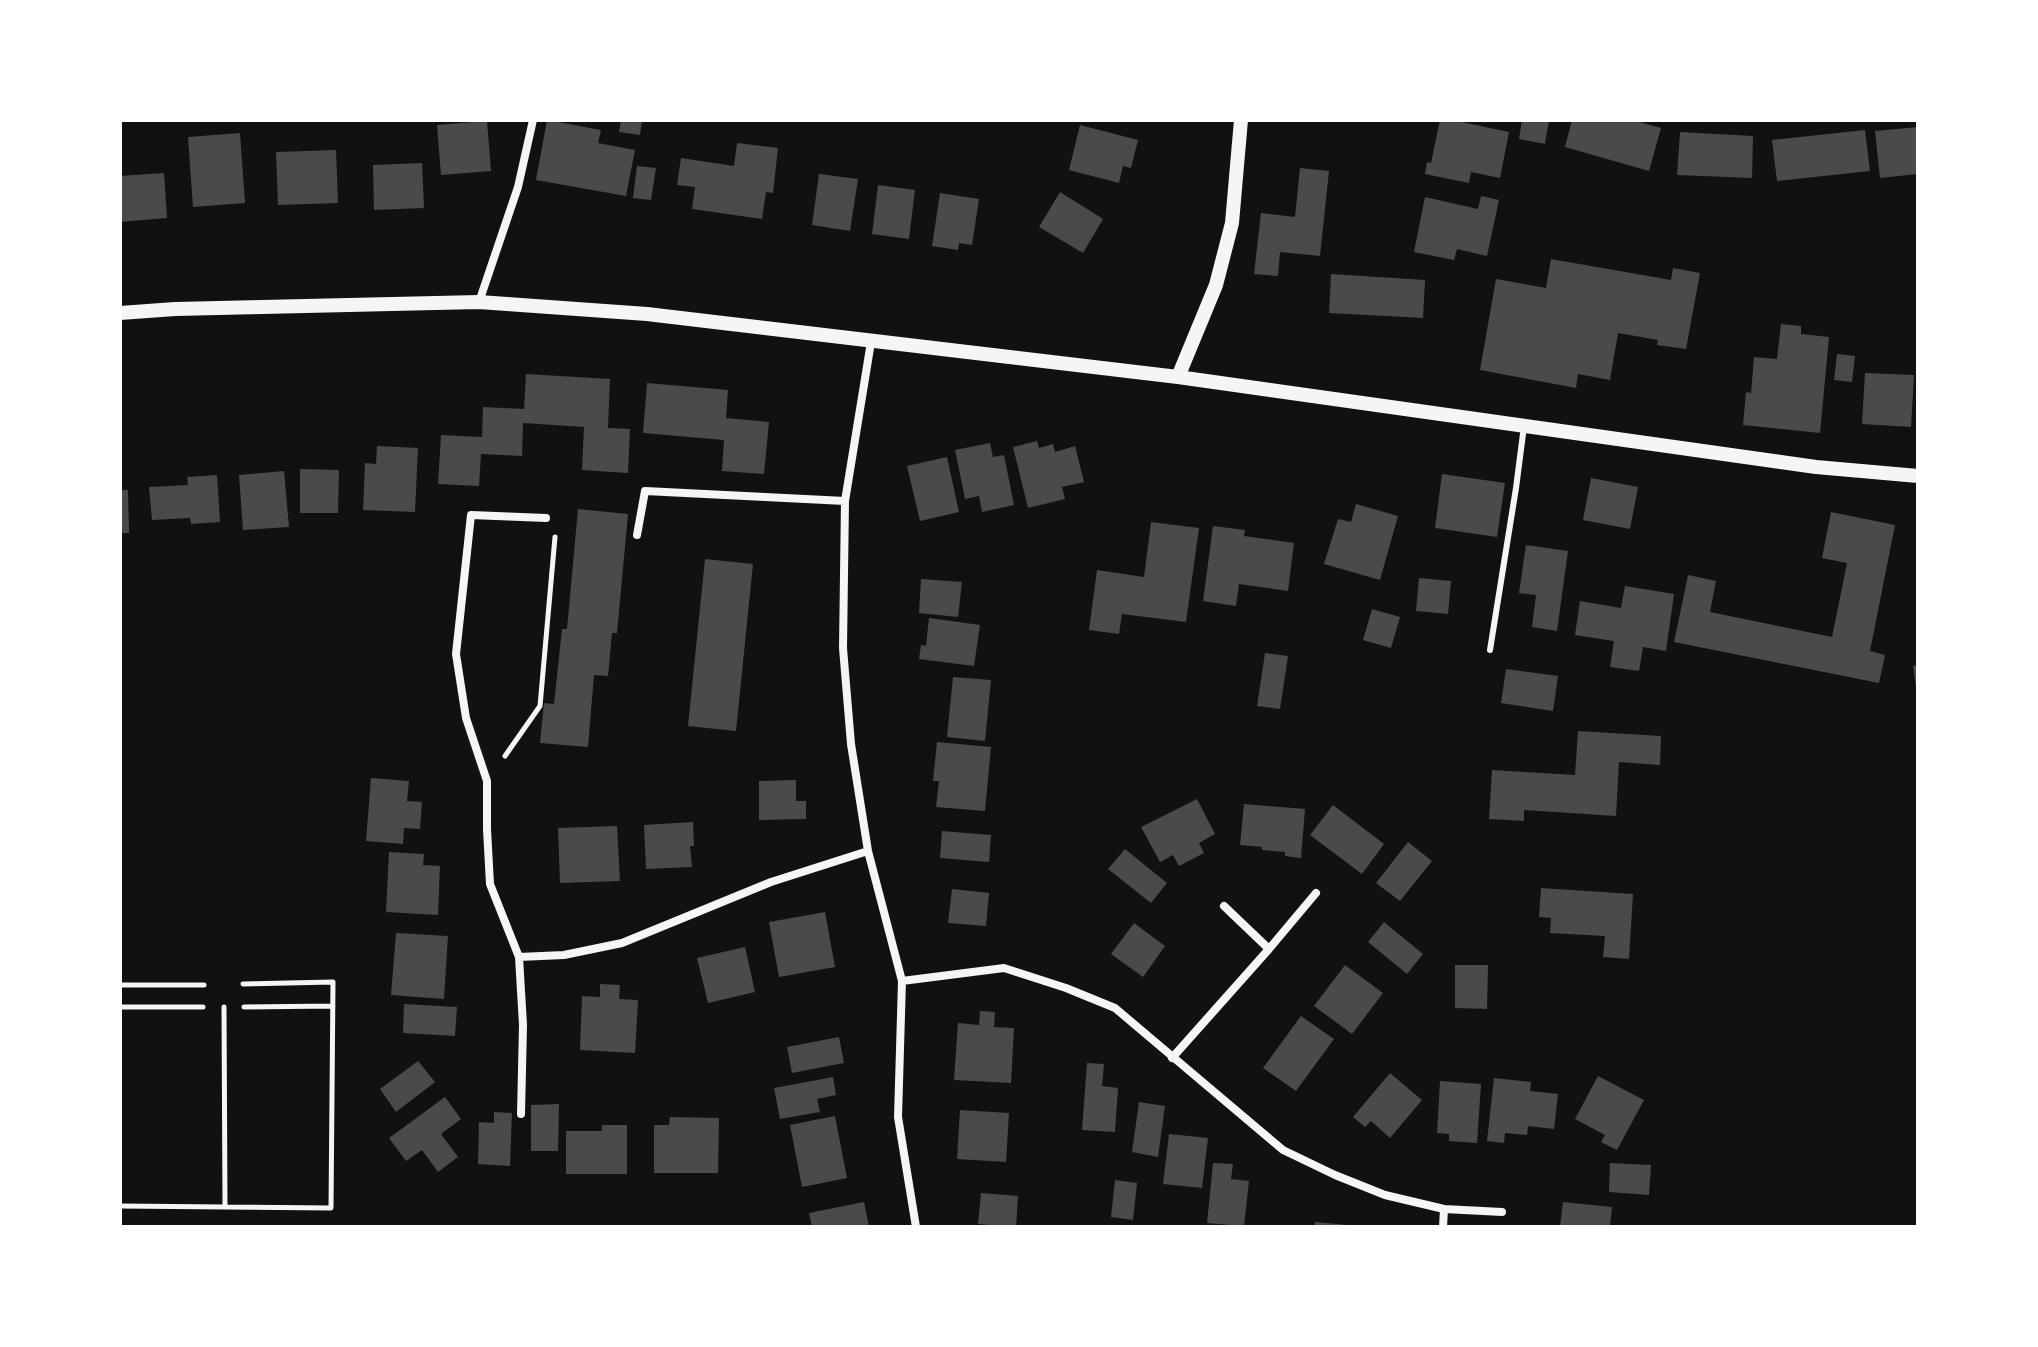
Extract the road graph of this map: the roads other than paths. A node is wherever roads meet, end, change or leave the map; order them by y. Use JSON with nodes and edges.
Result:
{"nodes":[{"id":1,"x":533,"y":120,"type":"edge"},
{"id":2,"x":1241,"y":120,"type":"edge"},
{"id":3,"x":479,"y":302,"type":"junction"},
{"id":4,"x":120,"y":313,"type":"edge"},
{"id":5,"x":871,"y":342,"type":"junction"},
{"id":6,"x":1178,"y":377,"type":"junction"},
{"id":7,"x":1524,"y":426,"type":"junction"},
{"id":8,"x":1918,"y":476,"type":"edge"},
{"id":9,"x":845,"y":501,"type":"junction"},
{"id":10,"x":546,"y":518,"type":"road end"},
{"id":11,"x":637,"y":535,"type":"dead end"},
{"id":12,"x":1490,"y":650,"type":"dead end"},
{"id":13,"x":868,"y":851,"type":"junction"},
{"id":14,"x":1316,"y":893,"type":"dead end"},
{"id":15,"x":1224,"y":906,"type":"dead end"},
{"id":16,"x":1269,"y":949,"type":"junction"},
{"id":17,"x":519,"y":957,"type":"junction"},
{"id":18,"x":902,"y":981,"type":"junction"},
{"id":19,"x":1172,"y":1058,"type":"junction"},
{"id":20,"x":521,"y":1114,"type":"dead end"},
{"id":21,"x":1444,"y":1209,"type":"junction"},
{"id":22,"x":1502,"y":1212,"type":"dead end"},
{"id":23,"x":916,"y":1227,"type":"edge"},
{"id":24,"x":1443,"y":1227,"type":"edge"}],
"edges":[{"from":1,"to":3,"type":"street"},
{"from":2,"to":6,"type":"street"},
{"from":3,"to":4,"type":"street"},
{"from":3,"to":5,"type":"street"},
{"from":5,"to":6,"type":"street"},
{"from":5,"to":9,"type":"street"},
{"from":6,"to":7,"type":"street"},
{"from":7,"to":8,"type":"street"},
{"from":7,"to":12,"type":"lane"},
{"from":9,"to":11,"type":"street"},
{"from":9,"to":13,"type":"street"},
{"from":10,"to":17,"type":"street"},
{"from":13,"to":17,"type":"street"},
{"from":13,"to":18,"type":"street"},
{"from":14,"to":16,"type":"street"},
{"from":15,"to":16,"type":"street"},
{"from":16,"to":19,"type":"street"},
{"from":17,"to":20,"type":"street"},
{"from":18,"to":19,"type":"street"},
{"from":18,"to":23,"type":"street"},
{"from":19,"to":21,"type":"street"},
{"from":21,"to":22,"type":"street"},
{"from":21,"to":24,"type":"street"}]}
